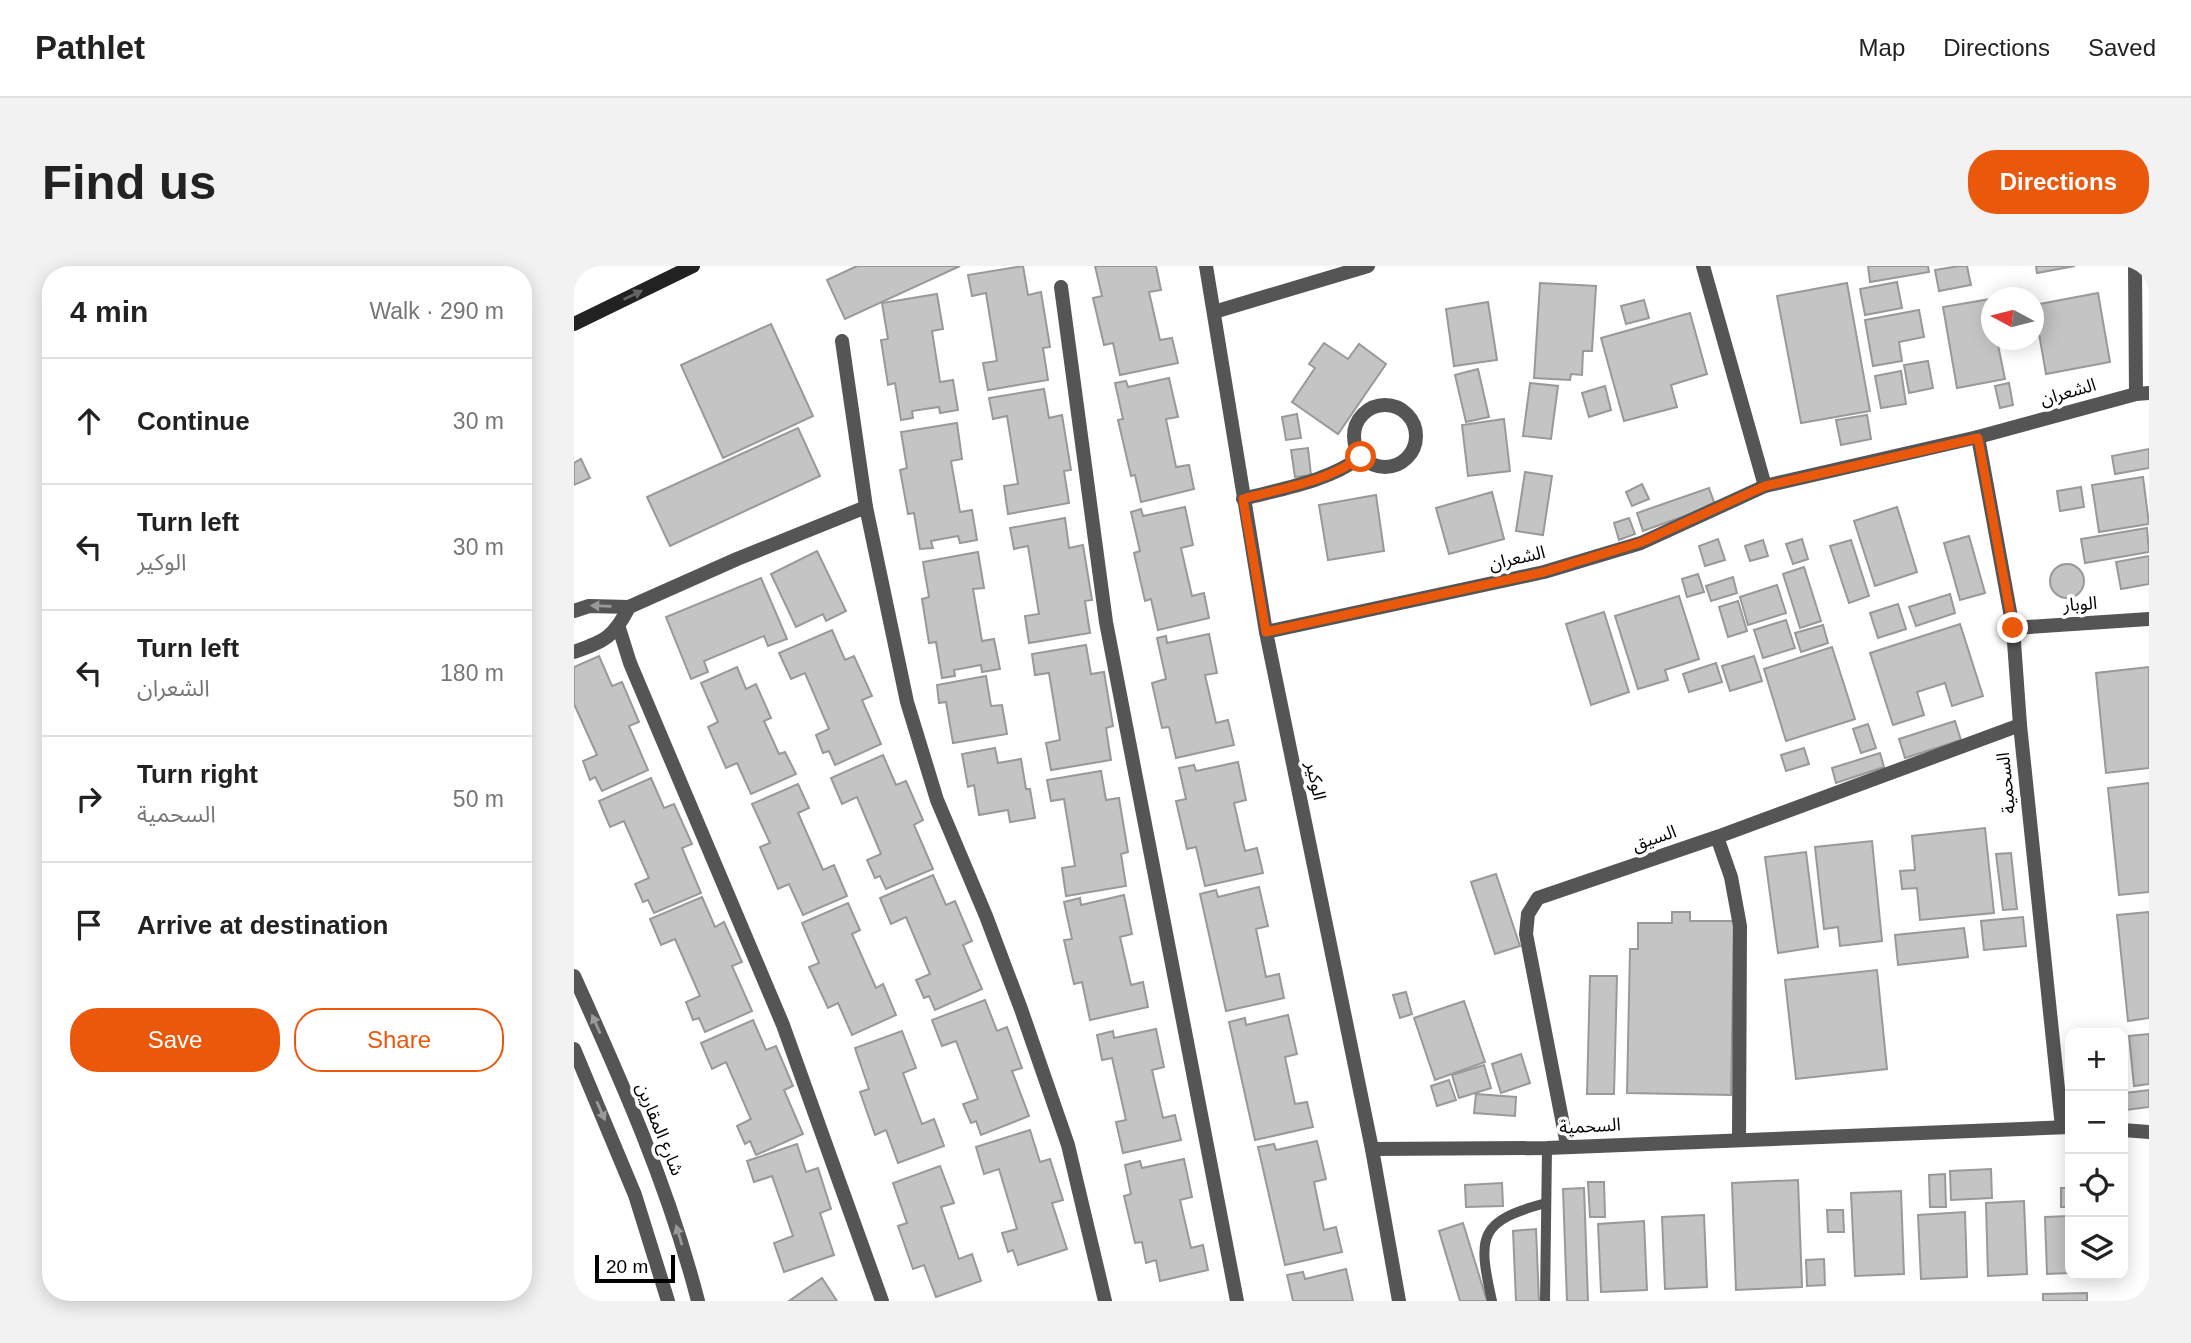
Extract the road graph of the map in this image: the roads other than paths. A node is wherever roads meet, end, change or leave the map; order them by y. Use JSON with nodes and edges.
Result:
{"nodes":[{"id":1,"x":693,"y":266,"type":"edge"},
{"id":2,"x":1206,"y":266,"type":"edge"},
{"id":3,"x":1368,"y":266,"type":"edge"},
{"id":4,"x":1703,"y":266,"type":"edge"},
{"id":5,"x":2134,"y":266,"type":"edge"},
{"id":6,"x":1061,"y":287,"type":"dead end"},
{"id":7,"x":1214,"y":312,"type":"junction"},
{"id":8,"x":574,"y":324,"type":"edge"},
{"id":9,"x":842,"y":341,"type":"dead end"},
{"id":10,"x":2143,"y":393,"type":"edge"},
{"id":11,"x":1978,"y":438,"type":"junction"},
{"id":12,"x":1361,"y":457,"type":"junction"},
{"id":13,"x":1765,"y":486,"type":"junction"},
{"id":14,"x":1243,"y":499,"type":"junction"},
{"id":15,"x":866,"y":508,"type":"junction"},
{"id":16,"x":629,"y":607,"type":"junction"},
{"id":17,"x":574,"y":611,"type":"edge"},
{"id":18,"x":2149,"y":618,"type":"edge"},
{"id":19,"x":619,"y":628,"type":"junction"},
{"id":20,"x":2013,"y":628,"type":"junction"},
{"id":21,"x":1266,"y":632,"type":"junction"},
{"id":22,"x":574,"y":652,"type":"edge"},
{"id":23,"x":2020,"y":725,"type":"junction"},
{"id":24,"x":1717,"y":837,"type":"junction"},
{"id":25,"x":574,"y":976,"type":"edge"},
{"id":26,"x":574,"y":1049,"type":"edge"},
{"id":27,"x":2065,"y":1118,"type":"edge"},
{"id":28,"x":2065,"y":1127,"type":"edge"},
{"id":29,"x":2128,"y":1130,"type":"edge"},
{"id":30,"x":2149,"y":1132,"type":"edge"},
{"id":31,"x":1739,"y":1139,"type":"junction"},
{"id":32,"x":1567,"y":1145,"type":"junction"},
{"id":33,"x":1547,"y":1148,"type":"junction"},
{"id":34,"x":1372,"y":1150,"type":"junction"},
{"id":35,"x":1546,"y":1203,"type":"junction"},
{"id":36,"x":668,"y":1301,"type":"edge"},
{"id":37,"x":698,"y":1301,"type":"edge"},
{"id":38,"x":882,"y":1301,"type":"edge"},
{"id":39,"x":1105,"y":1301,"type":"edge"},
{"id":40,"x":1237,"y":1301,"type":"edge"},
{"id":41,"x":1399,"y":1301,"type":"edge"},
{"id":42,"x":1492,"y":1301,"type":"edge"},
{"id":43,"x":1545,"y":1301,"type":"edge"}],
"edges":[{"from":8,"to":1,"type":"main road","one_way":true},
{"from":2,"to":7,"type":"street","name":"الوكير"},
{"from":3,"to":7,"type":"street"},
{"from":4,"to":13,"type":"street"},
{"from":5,"to":10,"type":"street","name":"الشعران"},
{"from":6,"to":40,"type":"street"},
{"from":7,"to":14,"type":"street","name":"الوكير"},
{"from":9,"to":15,"type":"street"},
{"from":10,"to":11,"type":"street","name":"الشعران"},
{"from":11,"to":13,"type":"street","name":"الشعران"},
{"from":11,"to":20,"type":"street","name":"السحمية"},
{"from":12,"to":12,"type":"street"},
{"from":12,"to":14,"type":"street"},
{"from":13,"to":21,"type":"street","name":"الشعران"},
{"from":14,"to":21,"type":"street","name":"الوكير"},
{"from":15,"to":16,"type":"street"},
{"from":15,"to":39,"type":"street"},
{"from":16,"to":17,"type":"street","one_way":true},
{"from":16,"to":19,"type":"street"},
{"from":18,"to":20,"type":"street","name":"الوبار"},
{"from":19,"to":22,"type":"street"},
{"from":19,"to":38,"type":"street"},
{"from":20,"to":23,"type":"street","name":"السحمية"},
{"from":21,"to":34,"type":"street","name":"الوكير"},
{"from":23,"to":24,"type":"street","name":"السيق"},
{"from":23,"to":27,"type":"street","name":"السحمية"},
{"from":24,"to":31,"type":"street"},
{"from":24,"to":32,"type":"street","name":"السيق"},
{"from":37,"to":25,"type":"street","name":"شارع المقارين","one_way":true},
{"from":26,"to":36,"type":"street","one_way":true},
{"from":28,"to":31,"type":"street","name":"السحمية"},
{"from":29,"to":30,"type":"street"},
{"from":31,"to":32,"type":"street","name":"السحمية"},
{"from":32,"to":33,"type":"street","name":"السحمية"},
{"from":33,"to":34,"type":"street","name":"السحمية"},
{"from":33,"to":35,"type":"lane"},
{"from":34,"to":41,"type":"street","name":"الوكير"},
{"from":35,"to":42,"type":"lane"},
{"from":35,"to":43,"type":"lane"}]}
